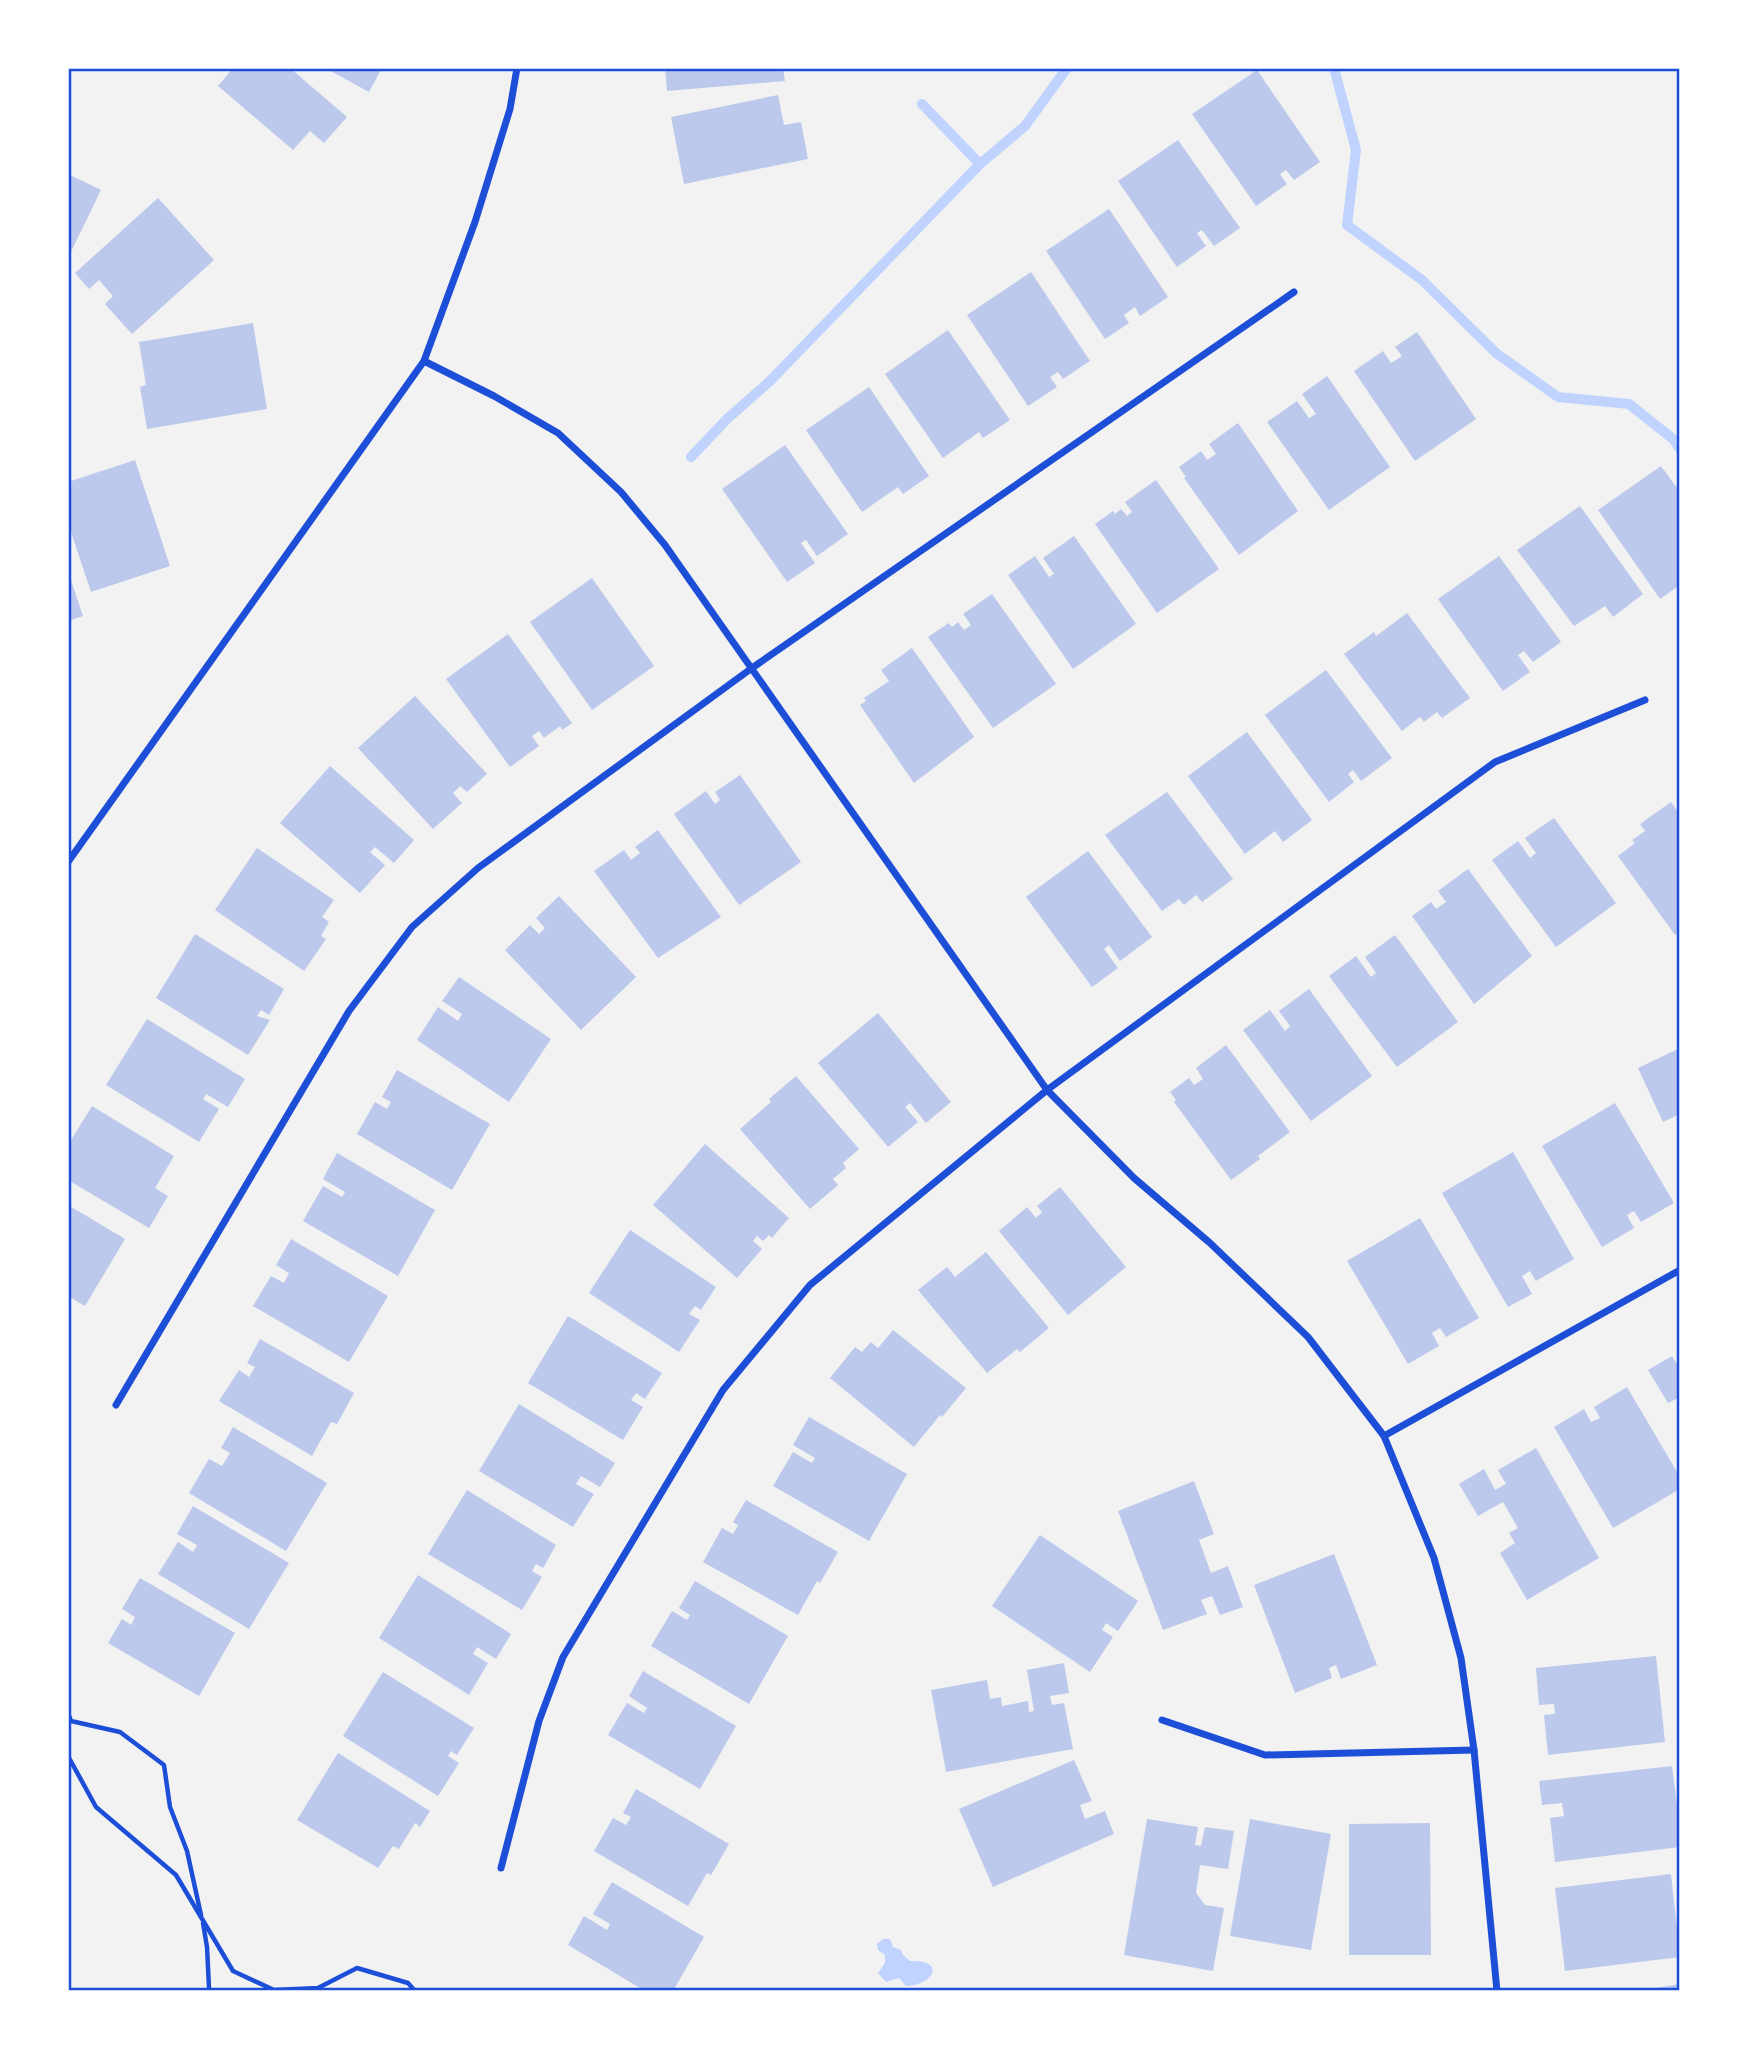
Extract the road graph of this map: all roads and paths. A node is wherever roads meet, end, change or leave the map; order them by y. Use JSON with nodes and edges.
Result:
{"nodes":[{"id":1,"x":517,"y":68,"type":"edge"},
{"id":2,"x":1294,"y":292,"type":"dead end"},
{"id":3,"x":424,"y":361,"type":"junction"},
{"id":4,"x":752,"y":668,"type":"junction"},
{"id":5,"x":1645,"y":700,"type":"dead end"},
{"id":6,"x":68,"y":862,"type":"edge"},
{"id":7,"x":1047,"y":1090,"type":"junction"},
{"id":8,"x":1680,"y":1270,"type":"edge"},
{"id":9,"x":116,"y":1405,"type":"dead end"},
{"id":10,"x":1384,"y":1436,"type":"junction"},
{"id":11,"x":68,"y":1713,"type":"edge"},
{"id":12,"x":1162,"y":1720,"type":"dead end"},
{"id":13,"x":1474,"y":1750,"type":"junction"},
{"id":14,"x":68,"y":1756,"type":"edge"},
{"id":15,"x":500,"y":1868,"type":"dead end"},
{"id":16,"x":209,"y":1989,"type":"dead end"},
{"id":17,"x":415,"y":1991,"type":"edge"},
{"id":18,"x":1497,"y":1991,"type":"edge"}],
"edges":[{"from":1,"to":3,"type":"street"},
{"from":2,"to":4,"type":"street"},
{"from":3,"to":4,"type":"street"},
{"from":3,"to":6,"type":"street"},
{"from":4,"to":7,"type":"street"},
{"from":4,"to":9,"type":"street"},
{"from":5,"to":7,"type":"street"},
{"from":7,"to":10,"type":"street"},
{"from":7,"to":15,"type":"street"},
{"from":8,"to":10,"type":"street"},
{"from":10,"to":13,"type":"street"},
{"from":11,"to":16,"type":"path"},
{"from":12,"to":13,"type":"street"},
{"from":13,"to":18,"type":"street"},
{"from":14,"to":17,"type":"path"}]}
